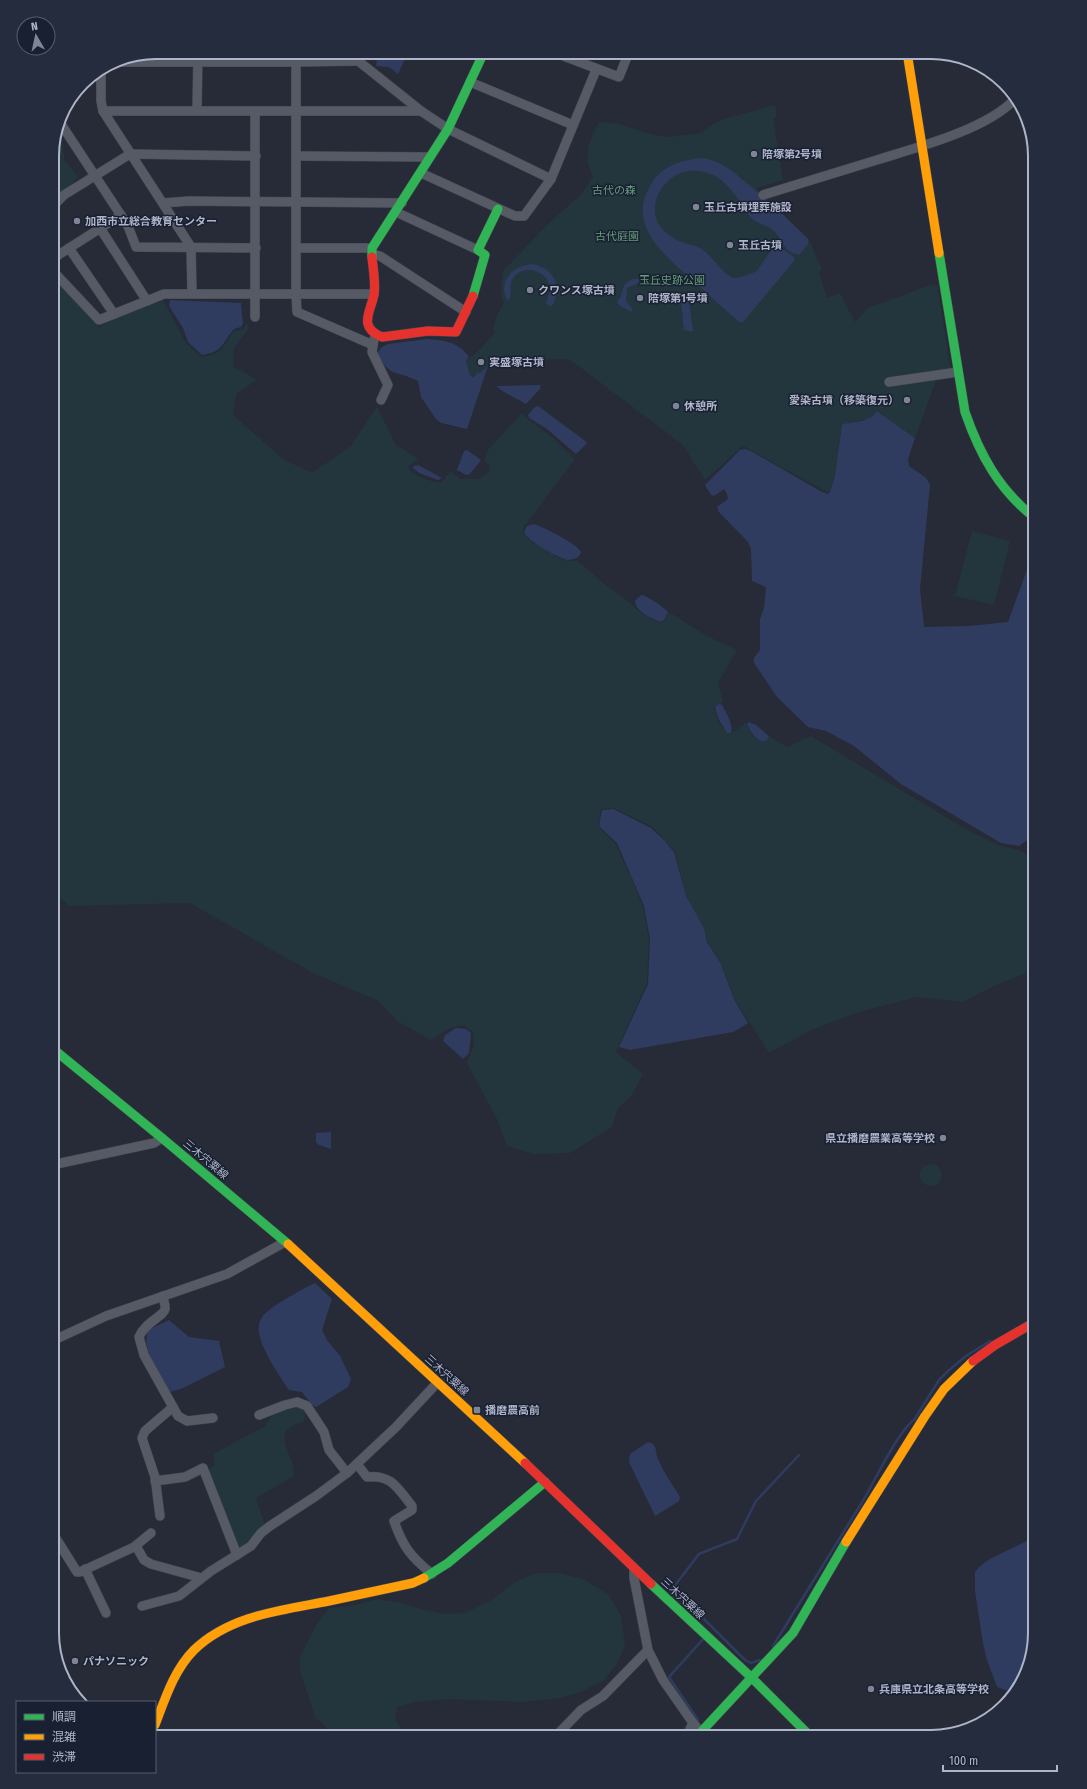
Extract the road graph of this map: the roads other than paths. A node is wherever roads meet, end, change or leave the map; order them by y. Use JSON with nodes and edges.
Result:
{"nodes":[{"id":1,"x":356,"y":59,"type":"edge"},
{"id":2,"x":481,"y":59,"type":"edge"},
{"id":3,"x":570,"y":59,"type":"edge"},
{"id":4,"x":626,"y":59,"type":"edge"},
{"id":5,"x":908,"y":59,"type":"edge"},
{"id":6,"x":359,"y":61,"type":"junction"},
{"id":7,"x":131,"y":62,"type":"edge"},
{"id":8,"x":198,"y":62,"type":"junction"},
{"id":9,"x":296,"y":62,"type":"junction"},
{"id":10,"x":596,"y":70,"type":"junction"},
{"id":11,"x":101,"y":76,"type":"edge"},
{"id":12,"x":470,"y":82,"type":"junction"},
{"id":13,"x":1012,"y":102,"type":"edge"},
{"id":14,"x":197,"y":110,"type":"junction"},
{"id":15,"x":103,"y":111,"type":"junction"},
{"id":16,"x":296,"y":111,"type":"junction"},
{"id":17,"x":421,"y":111,"type":"junction"},
{"id":18,"x":255,"y":112,"type":"junction"},
{"id":19,"x":573,"y":125,"type":"junction"},
{"id":20,"x":63,"y":128,"type":"edge"},
{"id":21,"x":448,"y":129,"type":"junction"},
{"id":22,"x":923,"y":146,"type":"junction"},
{"id":23,"x":130,"y":154,"type":"junction"},
{"id":24,"x":256,"y":156,"type":"junction"},
{"id":25,"x":297,"y":156,"type":"junction"},
{"id":26,"x":430,"y":158,"type":"junction"},
{"id":27,"x":421,"y":172,"type":"junction"},
{"id":28,"x":94,"y":176,"type":"junction"},
{"id":29,"x":551,"y":179,"type":"junction"},
{"id":30,"x":764,"y":195,"type":"dead end"},
{"id":31,"x":59,"y":200,"type":"edge"},
{"id":32,"x":254,"y":201,"type":"junction"},
{"id":33,"x":296,"y":202,"type":"junction"},
{"id":34,"x":163,"y":203,"type":"junction"},
{"id":35,"x":402,"y":203,"type":"junction"},
{"id":36,"x":498,"y":209,"type":"junction"},
{"id":37,"x":396,"y":212,"type":"junction"},
{"id":38,"x":121,"y":215,"type":"junction"},
{"id":39,"x":100,"y":228,"type":"junction"},
{"id":40,"x":192,"y":246,"type":"junction"},
{"id":41,"x":69,"y":248,"type":"junction"},
{"id":42,"x":256,"y":248,"type":"junction"},
{"id":43,"x":296,"y":248,"type":"junction"},
{"id":44,"x":478,"y":250,"type":"junction"},
{"id":45,"x":372,"y":251,"type":"junction"},
{"id":46,"x":59,"y":254,"type":"edge"},
{"id":47,"x":59,"y":277,"type":"edge"},
{"id":48,"x":192,"y":293,"type":"junction"},
{"id":49,"x":255,"y":293,"type":"junction"},
{"id":50,"x":296,"y":293,"type":"junction"},
{"id":51,"x":374,"y":294,"type":"junction"},
{"id":52,"x":147,"y":301,"type":"junction"},
{"id":53,"x":466,"y":312,"type":"junction"},
{"id":54,"x":114,"y":314,"type":"junction"},
{"id":55,"x":255,"y":318,"type":"dead end"},
{"id":56,"x":376,"y":334,"type":"junction"},
{"id":57,"x":373,"y":345,"type":"junction"},
{"id":58,"x":958,"y":372,"type":"junction"},
{"id":59,"x":889,"y":382,"type":"dead end"},
{"id":60,"x":381,"y":400,"type":"dead end"},
{"id":61,"x":1028,"y":513,"type":"edge"},
{"id":62,"x":59,"y":1054,"type":"edge"},
{"id":63,"x":162,"y":1138,"type":"junction"},
{"id":64,"x":59,"y":1163,"type":"edge"},
{"id":65,"x":285,"y":1242,"type":"junction"},
{"id":66,"x":163,"y":1296,"type":"junction"},
{"id":67,"x":1028,"y":1326,"type":"edge"},
{"id":68,"x":59,"y":1338,"type":"edge"},
{"id":69,"x":437,"y":1384,"type":"junction"},
{"id":70,"x":173,"y":1407,"type":"junction"},
{"id":71,"x":259,"y":1415,"type":"dead end"},
{"id":72,"x":213,"y":1418,"type":"dead end"},
{"id":73,"x":357,"y":1464,"type":"junction"},
{"id":74,"x":347,"y":1472,"type":"junction"},
{"id":75,"x":155,"y":1481,"type":"junction"},
{"id":76,"x":545,"y":1482,"type":"junction"},
{"id":77,"x":160,"y":1516,"type":"dead end"},
{"id":78,"x":151,"y":1533,"type":"dead end"},
{"id":79,"x":59,"y":1544,"type":"edge"},
{"id":80,"x":136,"y":1546,"type":"junction"},
{"id":81,"x":236,"y":1555,"type":"junction"},
{"id":82,"x":634,"y":1568,"type":"junction"},
{"id":83,"x":85,"y":1569,"type":"junction"},
{"id":84,"x":432,"y":1574,"type":"junction"},
{"id":85,"x":200,"y":1580,"type":"junction"},
{"id":86,"x":142,"y":1606,"type":"dead end"},
{"id":87,"x":106,"y":1613,"type":"dead end"},
{"id":88,"x":648,"y":1650,"type":"junction"},
{"id":89,"x":752,"y":1678,"type":"junction"},
{"id":90,"x":156,"y":1723,"type":"edge"},
{"id":91,"x":693,"y":1723,"type":"junction"},
{"id":92,"x":562,"y":1730,"type":"edge"},
{"id":93,"x":690,"y":1730,"type":"edge"},
{"id":94,"x":699,"y":1730,"type":"edge"},
{"id":95,"x":707,"y":1730,"type":"edge"},
{"id":96,"x":804,"y":1730,"type":"edge"}],
"edges":[{"from":1,"to":6,"type":"street"},
{"from":2,"to":12,"type":"street"},
{"from":3,"to":10,"type":"street"},
{"from":4,"to":10,"type":"street"},
{"from":5,"to":22,"type":"street"},
{"from":6,"to":9,"type":"street"},
{"from":6,"to":17,"type":"street"},
{"from":7,"to":8,"type":"street"},
{"from":8,"to":9,"type":"street"},
{"from":8,"to":14,"type":"street"},
{"from":9,"to":16,"type":"street"},
{"from":10,"to":19,"type":"street"},
{"from":11,"to":15,"type":"street"},
{"from":12,"to":19,"type":"street"},
{"from":12,"to":21,"type":"street"},
{"from":13,"to":22,"type":"street"},
{"from":14,"to":15,"type":"street"},
{"from":14,"to":18,"type":"street"},
{"from":15,"to":23,"type":"street"},
{"from":16,"to":17,"type":"street"},
{"from":16,"to":18,"type":"street"},
{"from":16,"to":25,"type":"street"},
{"from":17,"to":21,"type":"street"},
{"from":18,"to":24,"type":"street"},
{"from":19,"to":29,"type":"street"},
{"from":20,"to":28,"type":"street"},
{"from":21,"to":26,"type":"street"},
{"from":21,"to":29,"type":"street"},
{"from":22,"to":30,"type":"street"},
{"from":22,"to":58,"type":"street"},
{"from":23,"to":24,"type":"street"},
{"from":23,"to":28,"type":"street"},
{"from":23,"to":34,"type":"street"},
{"from":24,"to":32,"type":"street"},
{"from":25,"to":26,"type":"street"},
{"from":25,"to":33,"type":"street"},
{"from":26,"to":27,"type":"street"},
{"from":27,"to":35,"type":"street"},
{"from":27,"to":36,"type":"street"},
{"from":28,"to":31,"type":"street"},
{"from":28,"to":38,"type":"street"},
{"from":29,"to":36,"type":"street"},
{"from":32,"to":33,"type":"street"},
{"from":32,"to":34,"type":"street"},
{"from":32,"to":42,"type":"street"},
{"from":33,"to":35,"type":"street"},
{"from":33,"to":43,"type":"street"},
{"from":34,"to":40,"type":"street"},
{"from":35,"to":37,"type":"street"},
{"from":36,"to":44,"type":"street"},
{"from":37,"to":44,"type":"street"},
{"from":37,"to":45,"type":"street"},
{"from":38,"to":39,"type":"street"},
{"from":38,"to":40,"type":"street"},
{"from":39,"to":41,"type":"street"},
{"from":39,"to":52,"type":"street"},
{"from":40,"to":42,"type":"street"},
{"from":40,"to":48,"type":"street"},
{"from":41,"to":46,"type":"street"},
{"from":41,"to":54,"type":"street"},
{"from":42,"to":49,"type":"street"},
{"from":43,"to":45,"type":"street"},
{"from":43,"to":50,"type":"street"},
{"from":44,"to":53,"type":"street"},
{"from":45,"to":51,"type":"street"},
{"from":45,"to":53,"type":"street"},
{"from":47,"to":54,"type":"street"},
{"from":48,"to":49,"type":"street"},
{"from":48,"to":52,"type":"street"},
{"from":49,"to":50,"type":"street"},
{"from":49,"to":55,"type":"street"},
{"from":50,"to":51,"type":"street"},
{"from":50,"to":57,"type":"street"},
{"from":51,"to":56,"type":"street"},
{"from":52,"to":54,"type":"street"},
{"from":53,"to":56,"type":"street"},
{"from":56,"to":57,"type":"street"},
{"from":57,"to":60,"type":"street"},
{"from":58,"to":59,"type":"street"},
{"from":58,"to":61,"type":"street"},
{"from":62,"to":63,"type":"street","name":"三木宍粟線"},
{"from":63,"to":64,"type":"street"},
{"from":63,"to":65,"type":"street","name":"三木宍粟線"},
{"from":65,"to":66,"type":"street"},
{"from":65,"to":69,"type":"street","name":"三木宍粟線"},
{"from":66,"to":68,"type":"street"},
{"from":66,"to":70,"type":"street"},
{"from":67,"to":89,"type":"street"},
{"from":69,"to":73,"type":"street"},
{"from":69,"to":76,"type":"street","name":"三木宍粟線"},
{"from":70,"to":72,"type":"street"},
{"from":70,"to":75,"type":"street"},
{"from":71,"to":74,"type":"street"},
{"from":73,"to":74,"type":"street"},
{"from":73,"to":84,"type":"street"},
{"from":74,"to":81,"type":"street"},
{"from":75,"to":77,"type":"street"},
{"from":75,"to":81,"type":"street"},
{"from":76,"to":82,"type":"street","name":"三木宍粟線"},
{"from":76,"to":84,"type":"street"},
{"from":78,"to":80,"type":"street"},
{"from":79,"to":83,"type":"street"},
{"from":80,"to":83,"type":"street"},
{"from":80,"to":85,"type":"street"},
{"from":81,"to":85,"type":"street"},
{"from":82,"to":88,"type":"street"},
{"from":82,"to":89,"type":"street","name":"三木宍粟線"},
{"from":83,"to":87,"type":"street"},
{"from":84,"to":90,"type":"street"},
{"from":85,"to":86,"type":"street"},
{"from":88,"to":91,"type":"street"},
{"from":88,"to":92,"type":"street"},
{"from":89,"to":95,"type":"street"},
{"from":89,"to":96,"type":"street","name":"三木宍粟線"},
{"from":91,"to":93,"type":"street"},
{"from":91,"to":94,"type":"street"}]}
